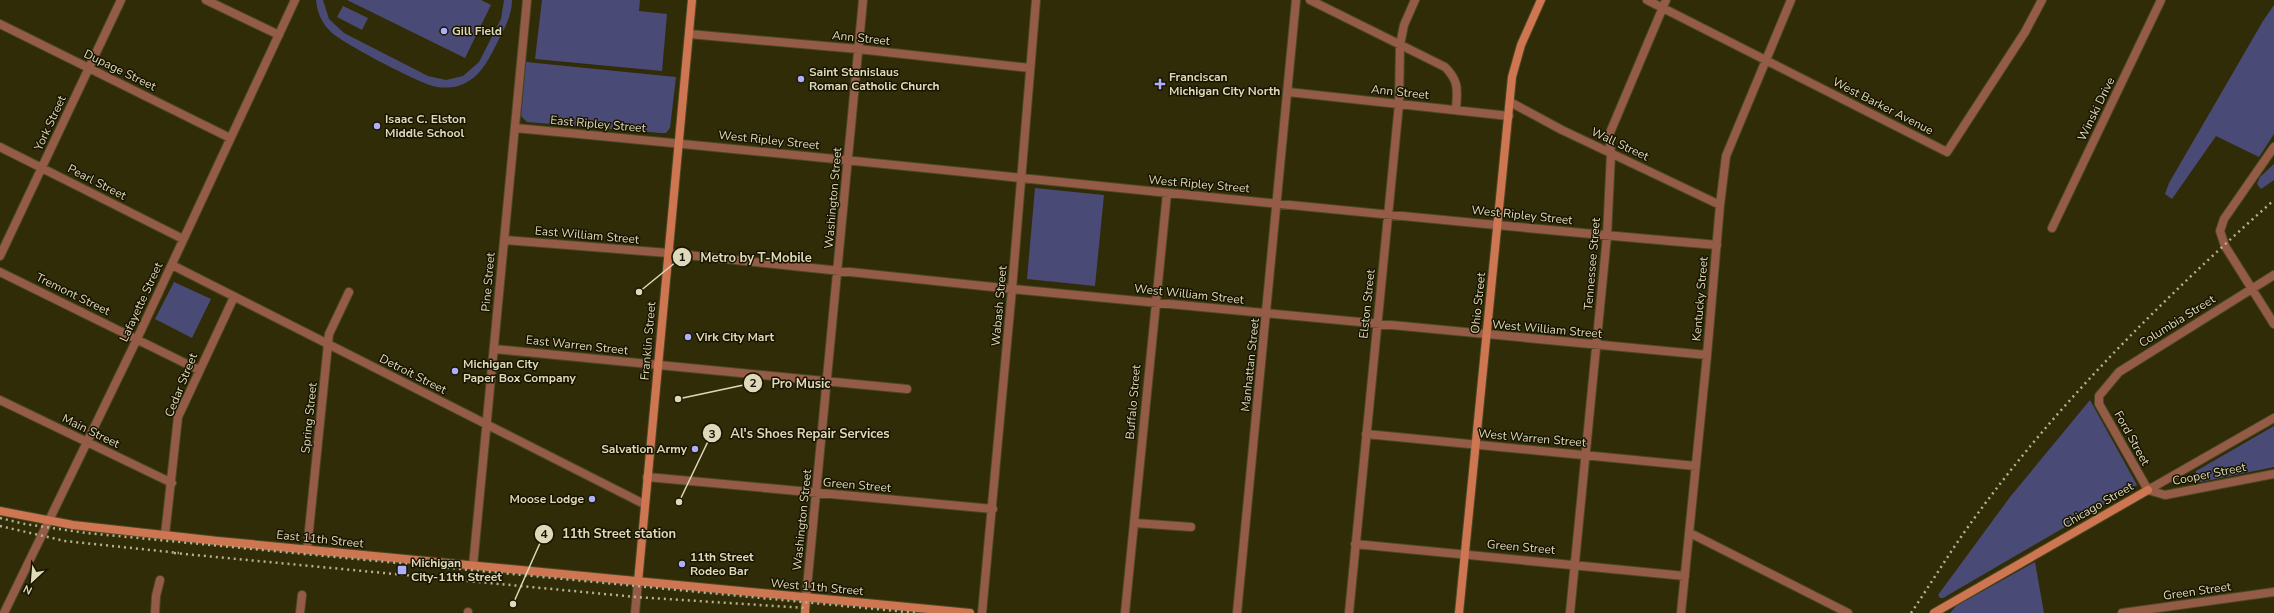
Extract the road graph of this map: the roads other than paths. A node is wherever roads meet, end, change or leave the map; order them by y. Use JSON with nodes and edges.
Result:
{"nodes":[{"id":1,"x":121,"y":0,"type":"edge"},
{"id":2,"x":206,"y":0,"type":"edge"},
{"id":3,"x":295,"y":0,"type":"edge"},
{"id":4,"x":527,"y":0,"type":"edge"},
{"id":5,"x":692,"y":0,"type":"edge"},
{"id":6,"x":863,"y":0,"type":"edge"},
{"id":7,"x":1036,"y":0,"type":"edge"},
{"id":8,"x":1296,"y":0,"type":"edge"},
{"id":9,"x":1310,"y":0,"type":"edge"},
{"id":10,"x":1415,"y":0,"type":"edge"},
{"id":11,"x":1541,"y":0,"type":"edge"},
{"id":12,"x":1647,"y":0,"type":"edge"},
{"id":13,"x":1791,"y":0,"type":"edge"},
{"id":14,"x":2042,"y":0,"type":"edge"},
{"id":15,"x":2161,"y":0,"type":"edge"},
{"id":16,"x":1664,"y":4,"type":"edge"},
{"id":17,"x":0,"y":24,"type":"edge"},
{"id":18,"x":689,"y":34,"type":"junction"},
{"id":19,"x":279,"y":35,"type":"junction"},
{"id":20,"x":1400,"y":44,"type":"junction"},
{"id":21,"x":858,"y":49,"type":"junction"},
{"id":22,"x":1766,"y":59,"type":"junction"},
{"id":23,"x":90,"y":68,"type":"junction"},
{"id":24,"x":1030,"y":68,"type":"junction"},
{"id":25,"x":1288,"y":92,"type":"junction"},
{"id":26,"x":1510,"y":102,"type":"junction"},
{"id":27,"x":1399,"y":104,"type":"junction"},
{"id":28,"x":1456,"y":110,"type":"junction"},
{"id":29,"x":1509,"y":116,"type":"junction"},
{"id":30,"x":515,"y":128,"type":"junction"},
{"id":31,"x":230,"y":138,"type":"junction"},
{"id":32,"x":679,"y":143,"type":"junction"},
{"id":33,"x":0,"y":147,"type":"edge"},
{"id":34,"x":2274,"y":147,"type":"edge"},
{"id":35,"x":1611,"y":153,"type":"junction"},
{"id":36,"x":848,"y":160,"type":"junction"},
{"id":37,"x":43,"y":168,"type":"junction"},
{"id":38,"x":1021,"y":179,"type":"junction"},
{"id":39,"x":1167,"y":193,"type":"junction"},
{"id":40,"x":1277,"y":203,"type":"junction"},
{"id":41,"x":1720,"y":204,"type":"junction"},
{"id":42,"x":1388,"y":214,"type":"junction"},
{"id":43,"x":1498,"y":224,"type":"junction"},
{"id":44,"x":2052,"y":228,"type":"dead end"},
{"id":45,"x":1608,"y":236,"type":"junction"},
{"id":46,"x":183,"y":239,"type":"junction"},
{"id":47,"x":504,"y":240,"type":"junction"},
{"id":48,"x":1717,"y":245,"type":"junction"},
{"id":49,"x":668,"y":253,"type":"junction"},
{"id":50,"x":0,"y":256,"type":"edge"},
{"id":51,"x":172,"y":265,"type":"junction"},
{"id":52,"x":838,"y":271,"type":"junction"},
{"id":53,"x":0,"y":272,"type":"edge"},
{"id":54,"x":2274,"y":275,"type":"edge"},
{"id":55,"x":1012,"y":289,"type":"junction"},
{"id":56,"x":2251,"y":289,"type":"junction"},
{"id":57,"x":349,"y":292,"type":"dead end"},
{"id":58,"x":234,"y":297,"type":"junction"},
{"id":59,"x":1155,"y":302,"type":"junction"},
{"id":60,"x":1267,"y":313,"type":"junction"},
{"id":61,"x":1377,"y":324,"type":"junction"},
{"id":62,"x":2274,"y":324,"type":"edge"},
{"id":63,"x":1487,"y":335,"type":"junction"},
{"id":64,"x":136,"y":339,"type":"junction"},
{"id":65,"x":329,"y":345,"type":"junction"},
{"id":66,"x":1595,"y":346,"type":"junction"},
{"id":67,"x":494,"y":349,"type":"junction"},
{"id":68,"x":1707,"y":355,"type":"junction"},
{"id":69,"x":658,"y":365,"type":"junction"},
{"id":70,"x":199,"y":370,"type":"junction"},
{"id":71,"x":826,"y":382,"type":"junction"},
{"id":72,"x":907,"y":389,"type":"dead end"},
{"id":73,"x":2099,"y":396,"type":"joint"},
{"id":74,"x":0,"y":400,"type":"edge"},
{"id":75,"x":2274,"y":418,"type":"edge"},
{"id":76,"x":487,"y":424,"type":"junction"},
{"id":77,"x":1366,"y":434,"type":"junction"},
{"id":78,"x":87,"y":442,"type":"junction"},
{"id":79,"x":1476,"y":444,"type":"junction"},
{"id":80,"x":1586,"y":455,"type":"junction"},
{"id":81,"x":1696,"y":466,"type":"junction"},
{"id":82,"x":2274,"y":474,"type":"edge"},
{"id":83,"x":647,"y":477,"type":"junction"},
{"id":84,"x":172,"y":482,"type":"junction"},
{"id":85,"x":2148,"y":490,"type":"junction"},
{"id":86,"x":817,"y":493,"type":"junction"},
{"id":87,"x":644,"y":504,"type":"junction"},
{"id":88,"x":993,"y":510,"type":"junction"},
{"id":89,"x":0,"y":511,"type":"edge"},
{"id":90,"x":49,"y":521,"type":"junction"},
{"id":91,"x":1135,"y":523,"type":"junction"},
{"id":92,"x":1191,"y":528,"type":"dead end"},
{"id":93,"x":1690,"y":533,"type":"junction"},
{"id":94,"x":165,"y":535,"type":"junction"},
{"id":95,"x":1355,"y":544,"type":"junction"},
{"id":96,"x":307,"y":550,"type":"junction"},
{"id":97,"x":1466,"y":554,"type":"junction"},
{"id":98,"x":1576,"y":564,"type":"junction"},
{"id":99,"x":473,"y":566,"type":"junction"},
{"id":100,"x":1685,"y":576,"type":"junction"},
{"id":101,"x":160,"y":580,"type":"dead end"},
{"id":102,"x":638,"y":582,"type":"junction"},
{"id":103,"x":2274,"y":592,"type":"edge"},
{"id":104,"x":302,"y":595,"type":"dead end"},
{"id":105,"x":806,"y":598,"type":"junction"},
{"id":106,"x":4,"y":613,"type":"edge"},
{"id":107,"x":154,"y":613,"type":"edge"},
{"id":108,"x":300,"y":613,"type":"edge"},
{"id":109,"x":635,"y":613,"type":"edge"},
{"id":110,"x":805,"y":613,"type":"edge"},
{"id":111,"x":970,"y":613,"type":"edge"},
{"id":112,"x":982,"y":613,"type":"edge"},
{"id":113,"x":1125,"y":613,"type":"edge"},
{"id":114,"x":1237,"y":613,"type":"edge"},
{"id":115,"x":1349,"y":613,"type":"edge"},
{"id":116,"x":1459,"y":613,"type":"edge"},
{"id":117,"x":1570,"y":613,"type":"edge"},
{"id":118,"x":1681,"y":613,"type":"edge"},
{"id":119,"x":1848,"y":613,"type":"edge"},
{"id":120,"x":1934,"y":613,"type":"edge"},
{"id":121,"x":2122,"y":613,"type":"edge"}],
"edges":[{"from":1,"to":23,"type":"street","name":"York Street"},
{"from":2,"to":19,"type":"street"},
{"from":3,"to":19,"type":"street","name":"Lafayette Street"},
{"from":4,"to":30,"type":"street","name":"Pine Street"},
{"from":5,"to":18,"type":"street","name":"Franklin Street"},
{"from":6,"to":21,"type":"street","name":"Washington Street"},
{"from":7,"to":24,"type":"street","name":"Wabash Street"},
{"from":8,"to":25,"type":"street","name":"Manhattan Street"},
{"from":9,"to":20,"type":"street"},
{"from":10,"to":20,"type":"street","name":"Elston Street"},
{"from":11,"to":26,"type":"street","name":"Ohio Street"},
{"from":12,"to":16,"type":"street","name":"West Barker Avenue"},
{"from":13,"to":22,"type":"street","name":"Kentucky Street"},
{"from":14,"to":22,"type":"street","name":"West Barker Avenue"},
{"from":15,"to":44,"type":"street","name":"Winski Drive"},
{"from":16,"to":22,"type":"street","name":"West Barker Avenue"},
{"from":16,"to":35,"type":"street","name":"Tennessee Street"},
{"from":17,"to":23,"type":"street","name":"Dupage Street"},
{"from":18,"to":21,"type":"street","name":"Ann Street"},
{"from":18,"to":32,"type":"street","name":"Franklin Street"},
{"from":19,"to":31,"type":"street","name":"Lafayette Street"},
{"from":20,"to":27,"type":"street","name":"Elston Street"},
{"from":20,"to":28,"type":"street"},
{"from":21,"to":24,"type":"street","name":"Ann Street"},
{"from":21,"to":36,"type":"street","name":"Washington Street"},
{"from":22,"to":41,"type":"street","name":"Kentucky Street"},
{"from":23,"to":31,"type":"street","name":"Dupage Street"},
{"from":23,"to":37,"type":"street","name":"York Street"},
{"from":24,"to":38,"type":"street","name":"Wabash Street"},
{"from":25,"to":27,"type":"street","name":"Ann Street"},
{"from":25,"to":40,"type":"street","name":"Manhattan Street"},
{"from":26,"to":29,"type":"street","name":"Ohio Street"},
{"from":26,"to":35,"type":"street","name":"Wall Street"},
{"from":27,"to":28,"type":"street","name":"Ann Street"},
{"from":27,"to":42,"type":"street","name":"Elston Street"},
{"from":28,"to":29,"type":"street","name":"Ann Street"},
{"from":29,"to":43,"type":"street","name":"Ohio Street"},
{"from":30,"to":32,"type":"street","name":"East Ripley Street"},
{"from":30,"to":47,"type":"street","name":"Pine Street"},
{"from":31,"to":46,"type":"street","name":"Lafayette Street"},
{"from":32,"to":36,"type":"street","name":"West Ripley Street"},
{"from":32,"to":49,"type":"street","name":"Franklin Street"},
{"from":33,"to":37,"type":"street","name":"Pearl Street"},
{"from":34,"to":56,"type":"street"},
{"from":35,"to":41,"type":"street","name":"Wall Street"},
{"from":35,"to":45,"type":"street","name":"Tennessee Street"},
{"from":36,"to":38,"type":"street","name":"West Ripley Street"},
{"from":36,"to":52,"type":"street","name":"Washington Street"},
{"from":37,"to":46,"type":"street","name":"Pearl Street"},
{"from":37,"to":50,"type":"street","name":"York Street"},
{"from":38,"to":39,"type":"street","name":"West Ripley Street"},
{"from":38,"to":55,"type":"street","name":"Wabash Street"},
{"from":39,"to":40,"type":"street","name":"West Ripley Street"},
{"from":39,"to":59,"type":"street","name":"Buffalo Street"},
{"from":40,"to":42,"type":"street","name":"West Ripley Street"},
{"from":40,"to":60,"type":"street","name":"Manhattan Street"},
{"from":41,"to":48,"type":"street","name":"Kentucky Street"},
{"from":42,"to":43,"type":"street","name":"West Ripley Street"},
{"from":42,"to":61,"type":"street","name":"Elston Street"},
{"from":43,"to":45,"type":"street","name":"West Ripley Street"},
{"from":43,"to":63,"type":"street","name":"Ohio Street"},
{"from":45,"to":48,"type":"street","name":"West Ripley Street"},
{"from":45,"to":66,"type":"street","name":"Tennessee Street"},
{"from":46,"to":51,"type":"street","name":"Lafayette Street"},
{"from":47,"to":49,"type":"street","name":"East William Street"},
{"from":47,"to":67,"type":"street","name":"Pine Street"},
{"from":48,"to":68,"type":"street","name":"Kentucky Street"},
{"from":49,"to":52,"type":"street","name":"West William Street"},
{"from":49,"to":69,"type":"street","name":"Franklin Street"},
{"from":51,"to":58,"type":"street","name":"Detroit Street"},
{"from":51,"to":64,"type":"street","name":"Lafayette Street"},
{"from":52,"to":55,"type":"street","name":"West William Street"},
{"from":52,"to":71,"type":"street","name":"Washington Street"},
{"from":53,"to":64,"type":"street","name":"Tremont Street"},
{"from":54,"to":56,"type":"street","name":"Columbia Street"},
{"from":55,"to":59,"type":"street","name":"West William Street"},
{"from":55,"to":88,"type":"street","name":"Wabash Street"},
{"from":56,"to":62,"type":"street"},
{"from":56,"to":73,"type":"street","name":"Columbia Street"},
{"from":57,"to":65,"type":"street","name":"Spring Street"},
{"from":58,"to":65,"type":"street","name":"Detroit Street"},
{"from":58,"to":70,"type":"street","name":"Cedar Street"},
{"from":59,"to":60,"type":"street","name":"West William Street"},
{"from":59,"to":91,"type":"street","name":"Buffalo Street"},
{"from":60,"to":61,"type":"street","name":"West William Street"},
{"from":60,"to":114,"type":"street","name":"Manhattan Street"},
{"from":61,"to":63,"type":"street","name":"West William Street"},
{"from":61,"to":77,"type":"street","name":"Elston Street"},
{"from":63,"to":66,"type":"street","name":"West William Street"},
{"from":63,"to":79,"type":"street","name":"Ohio Street"},
{"from":64,"to":70,"type":"street","name":"Tremont Street"},
{"from":64,"to":78,"type":"street","name":"Lafayette Street"},
{"from":65,"to":76,"type":"street","name":"Detroit Street"},
{"from":65,"to":96,"type":"street","name":"Spring Street"},
{"from":66,"to":68,"type":"street","name":"West William Street"},
{"from":66,"to":80,"type":"street","name":"Tennessee Street"},
{"from":67,"to":69,"type":"street","name":"East Warren Street"},
{"from":67,"to":76,"type":"street","name":"Pine Street"},
{"from":68,"to":81,"type":"street","name":"Kentucky Street"},
{"from":69,"to":71,"type":"street"},
{"from":69,"to":83,"type":"street","name":"Franklin Street"},
{"from":70,"to":84,"type":"street","name":"Cedar Street"},
{"from":71,"to":72,"type":"street"},
{"from":71,"to":86,"type":"street","name":"Washington Street"},
{"from":73,"to":85,"type":"street","name":"Ford Street"},
{"from":74,"to":78,"type":"street","name":"Main Street"},
{"from":75,"to":85,"type":"street","name":"Chicago Street"},
{"from":76,"to":87,"type":"street","name":"Detroit Street"},
{"from":76,"to":99,"type":"street","name":"Pine Street"},
{"from":77,"to":79,"type":"street","name":"West Warren Street"},
{"from":77,"to":95,"type":"street","name":"Elston Street"},
{"from":78,"to":84,"type":"street","name":"Main Street"},
{"from":78,"to":90,"type":"street","name":"Lafayette Street"},
{"from":79,"to":80,"type":"street","name":"West Warren Street"},
{"from":79,"to":97,"type":"street","name":"Ohio Street"},
{"from":80,"to":81,"type":"street","name":"West Warren Street"},
{"from":80,"to":98,"type":"street","name":"Tennessee Street"},
{"from":81,"to":93,"type":"street","name":"Kentucky Street"},
{"from":82,"to":85,"type":"street","name":"Cooper Street"},
{"from":83,"to":86,"type":"street","name":"Green Street"},
{"from":83,"to":87,"type":"street","name":"Franklin Street"},
{"from":84,"to":94,"type":"street","name":"Cedar Street"},
{"from":85,"to":120,"type":"street","name":"Chicago Street"},
{"from":86,"to":88,"type":"street","name":"Green Street"},
{"from":86,"to":105,"type":"street","name":"Washington Street"},
{"from":87,"to":102,"type":"street","name":"Franklin Street"},
{"from":88,"to":112,"type":"street","name":"Wabash Street"},
{"from":89,"to":90,"type":"street","name":"East 11th Street"},
{"from":90,"to":94,"type":"street","name":"East 11th Street"},
{"from":90,"to":106,"type":"street","name":"Lafayette Street"},
{"from":91,"to":92,"type":"street"},
{"from":91,"to":113,"type":"street","name":"Buffalo Street"},
{"from":93,"to":100,"type":"street","name":"Kentucky Street"},
{"from":93,"to":119,"type":"street"},
{"from":94,"to":96,"type":"street","name":"East 11th Street"},
{"from":95,"to":97,"type":"street","name":"Green Street"},
{"from":95,"to":115,"type":"street","name":"Elston Street"},
{"from":96,"to":99,"type":"street","name":"East 11th Street"},
{"from":97,"to":98,"type":"street","name":"Green Street"},
{"from":97,"to":116,"type":"street","name":"Ohio Street"},
{"from":98,"to":100,"type":"street","name":"Green Street"},
{"from":98,"to":117,"type":"street","name":"Tennessee Street"},
{"from":99,"to":102,"type":"street","name":"East 11th Street"},
{"from":100,"to":118,"type":"street","name":"Kentucky Street"},
{"from":101,"to":107,"type":"street"},
{"from":102,"to":105,"type":"street","name":"West 11th Street"},
{"from":102,"to":109,"type":"street","name":"Franklin Street"},
{"from":103,"to":121,"type":"street","name":"Green Street"},
{"from":104,"to":108,"type":"street"},
{"from":105,"to":110,"type":"street","name":"Washington Street"},
{"from":105,"to":111,"type":"street","name":"West 11th Street"}]}
